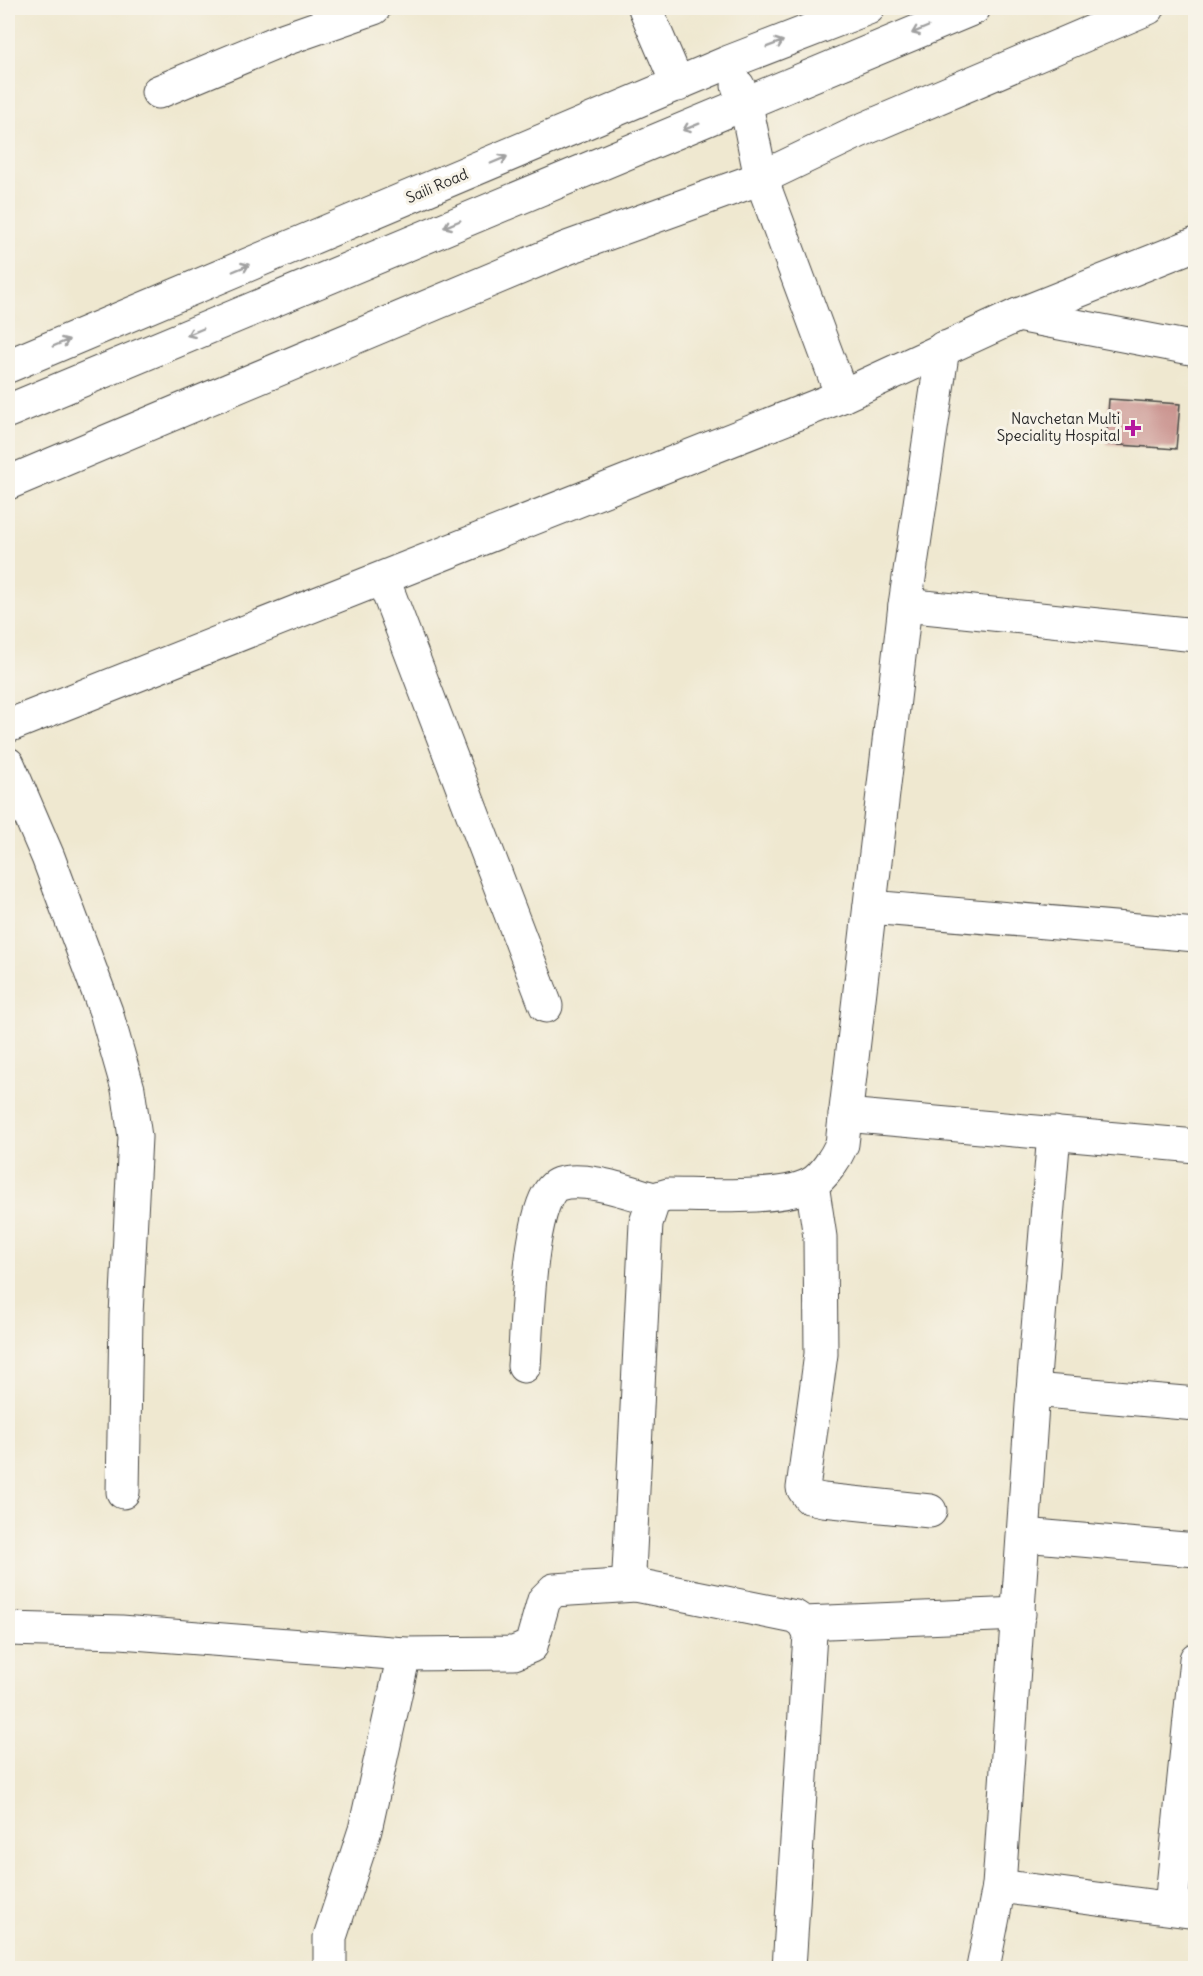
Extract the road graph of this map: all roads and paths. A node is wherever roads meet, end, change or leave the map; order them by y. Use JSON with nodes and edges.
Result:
{"nodes":[{"id":1,"x":374,"y":8,"type":"edge"},
{"id":2,"x":645,"y":8,"type":"edge"},
{"id":3,"x":974,"y":8,"type":"edge"},
{"id":4,"x":1148,"y":8,"type":"edge"},
{"id":5,"x":848,"y":12,"type":"edge"},
{"id":6,"x":729,"y":62,"type":"junction"},
{"id":7,"x":678,"y":85,"type":"junction"},
{"id":8,"x":158,"y":92,"type":"dead end"},
{"id":9,"x":746,"y":105,"type":"junction"},
{"id":10,"x":761,"y":178,"type":"junction"},
{"id":11,"x":1196,"y":244,"type":"edge"},
{"id":12,"x":1018,"y":315,"type":"junction"},
{"id":13,"x":943,"y":348,"type":"junction"},
{"id":14,"x":1196,"y":350,"type":"edge"},
{"id":15,"x":8,"y":366,"type":"edge"},
{"id":16,"x":842,"y":396,"type":"junction"},
{"id":17,"x":8,"y":411,"type":"edge"},
{"id":18,"x":8,"y":483,"type":"edge"},
{"id":19,"x":383,"y":579,"type":"junction"},
{"id":20,"x":905,"y":606,"type":"junction"},
{"id":21,"x":1196,"y":635,"type":"edge"},
{"id":22,"x":8,"y":726,"type":"edge"},
{"id":23,"x":8,"y":764,"type":"edge"},
{"id":24,"x":870,"y":906,"type":"junction"},
{"id":25,"x":1196,"y":935,"type":"edge"},
{"id":26,"x":546,"y":1006,"type":"dead end"},
{"id":27,"x":845,"y":1115,"type":"junction"},
{"id":28,"x":1054,"y":1133,"type":"junction"},
{"id":29,"x":1196,"y":1146,"type":"edge"},
{"id":30,"x":812,"y":1184,"type":"junction"},
{"id":31,"x":654,"y":1199,"type":"junction"},
{"id":32,"x":524,"y":1366,"type":"dead end"},
{"id":33,"x":1033,"y":1390,"type":"junction"},
{"id":34,"x":1196,"y":1404,"type":"edge"},
{"id":35,"x":123,"y":1492,"type":"dead end"},
{"id":36,"x":930,"y":1511,"type":"dead end"},
{"id":37,"x":1024,"y":1535,"type":"junction"},
{"id":38,"x":1196,"y":1550,"type":"edge"},
{"id":39,"x":636,"y":1585,"type":"junction"},
{"id":40,"x":1019,"y":1614,"type":"junction"},
{"id":41,"x":804,"y":1623,"type":"junction"},
{"id":42,"x":8,"y":1629,"type":"edge"},
{"id":43,"x":404,"y":1654,"type":"junction"},
{"id":44,"x":1196,"y":1659,"type":"edge"},
{"id":45,"x":999,"y":1886,"type":"junction"},
{"id":46,"x":1183,"y":1909,"type":"edge"},
{"id":47,"x":330,"y":1968,"type":"edge"},
{"id":48,"x":789,"y":1968,"type":"edge"},
{"id":49,"x":984,"y":1968,"type":"edge"}],
"edges":[{"from":1,"to":8,"type":"street"},
{"from":2,"to":7,"type":"street"},
{"from":3,"to":9,"type":"street","one_way":true},
{"from":4,"to":10,"type":"street"},
{"from":6,"to":5,"type":"street","name":"Saili Road","one_way":true},
{"from":6,"to":7,"type":"street","name":"Saili Road"},
{"from":6,"to":9,"type":"street"},
{"from":15,"to":7,"type":"street","name":"Saili Road","one_way":true},
{"from":9,"to":10,"type":"street"},
{"from":9,"to":17,"type":"street","one_way":true},
{"from":10,"to":16,"type":"street"},
{"from":10,"to":18,"type":"street"},
{"from":11,"to":12,"type":"street"},
{"from":12,"to":13,"type":"street"},
{"from":12,"to":14,"type":"street"},
{"from":13,"to":16,"type":"street"},
{"from":13,"to":20,"type":"street"},
{"from":16,"to":19,"type":"street"},
{"from":19,"to":22,"type":"street"},
{"from":19,"to":26,"type":"street"},
{"from":20,"to":21,"type":"street"},
{"from":20,"to":24,"type":"street"},
{"from":23,"to":35,"type":"street"},
{"from":24,"to":25,"type":"street"},
{"from":24,"to":27,"type":"street"},
{"from":27,"to":28,"type":"street"},
{"from":27,"to":30,"type":"street"},
{"from":28,"to":29,"type":"street"},
{"from":28,"to":33,"type":"street"},
{"from":30,"to":31,"type":"street"},
{"from":30,"to":36,"type":"street"},
{"from":31,"to":32,"type":"street"},
{"from":31,"to":39,"type":"street"},
{"from":33,"to":34,"type":"street"},
{"from":33,"to":37,"type":"street"},
{"from":37,"to":38,"type":"street"},
{"from":37,"to":40,"type":"street"},
{"from":39,"to":41,"type":"street"},
{"from":39,"to":43,"type":"street"},
{"from":40,"to":41,"type":"street"},
{"from":40,"to":45,"type":"street"},
{"from":41,"to":48,"type":"street"},
{"from":42,"to":43,"type":"street"},
{"from":43,"to":47,"type":"street"},
{"from":44,"to":46,"type":"street"},
{"from":45,"to":46,"type":"street"},
{"from":45,"to":49,"type":"street"}]}
